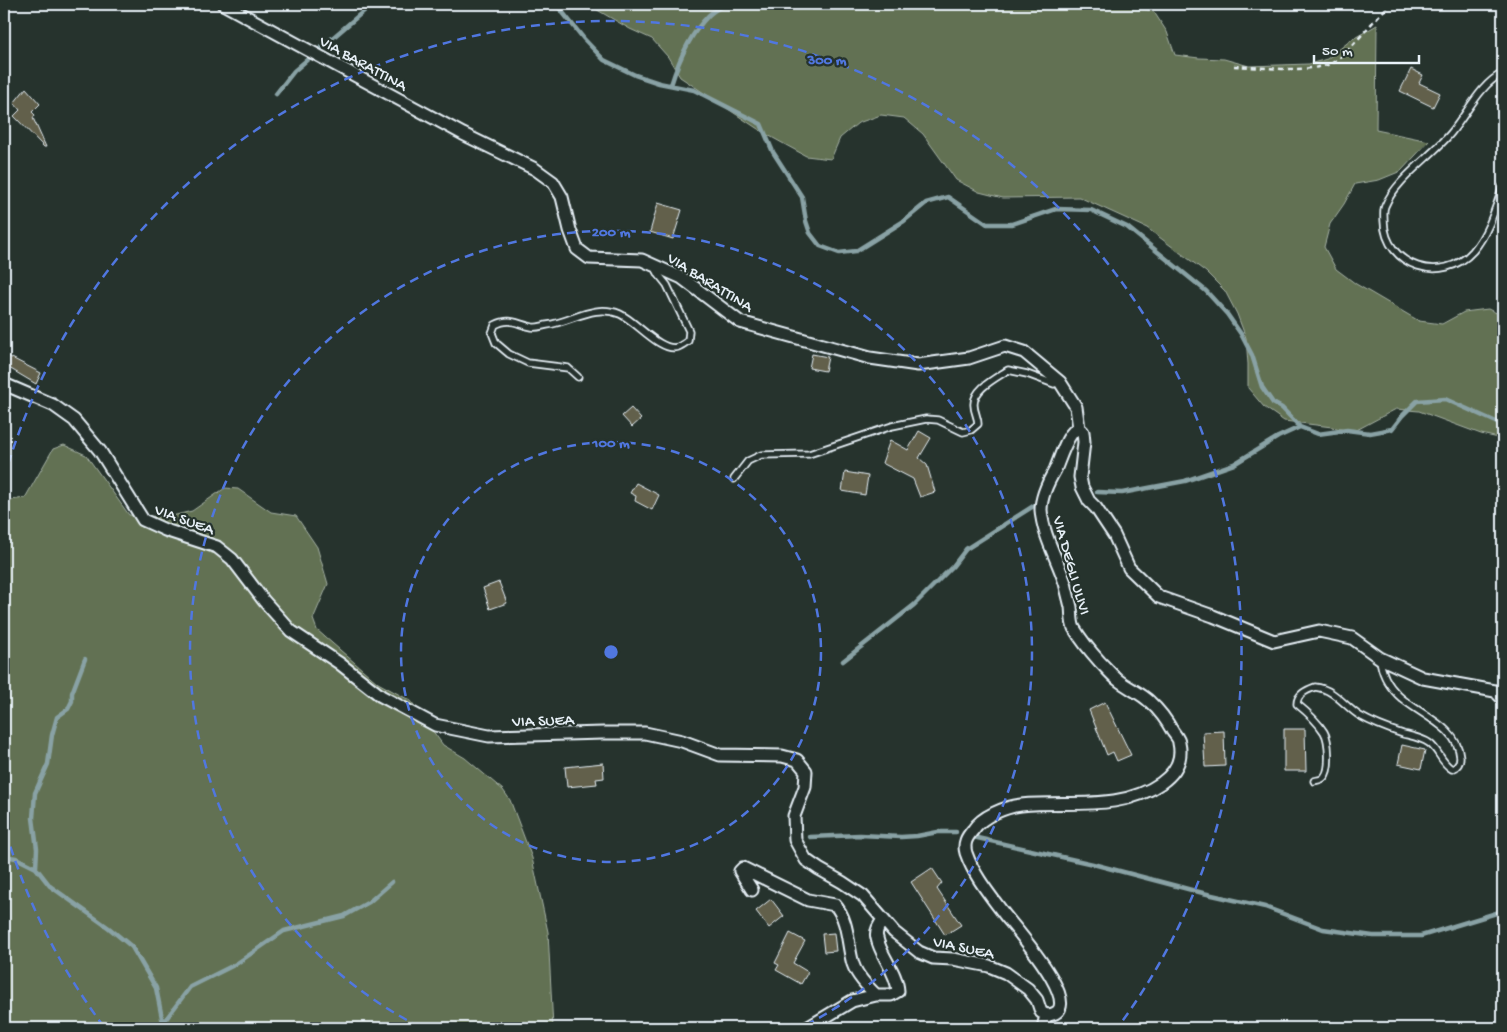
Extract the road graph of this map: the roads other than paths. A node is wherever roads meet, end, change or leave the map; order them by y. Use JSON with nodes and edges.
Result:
{"nodes":[{"id":1,"x":223,"y":4,"type":"edge"},
{"id":2,"x":1503,"y":73,"type":"edge"},
{"id":3,"x":1503,"y":186,"type":"edge"},
{"id":4,"x":654,"y":265,"type":"junction"},
{"id":5,"x":578,"y":377,"type":"dead end"},
{"id":6,"x":1060,"y":382,"type":"junction"},
{"id":7,"x":4,"y":384,"type":"edge"},
{"id":8,"x":1080,"y":428,"type":"junction"},
{"id":9,"x":734,"y":479,"type":"dead end"},
{"id":10,"x":1380,"y":658,"type":"junction"},
{"id":11,"x":1503,"y":699,"type":"edge"},
{"id":12,"x":1314,"y":781,"type":"dead end"},
{"id":13,"x":752,"y":890,"type":"dead end"},
{"id":14,"x":883,"y":920,"type":"junction"},
{"id":15,"x":876,"y":996,"type":"junction"},
{"id":16,"x":1046,"y":1015,"type":"junction"},
{"id":17,"x":808,"y":1028,"type":"edge"},
{"id":18,"x":1043,"y":1028,"type":"edge"}],
"edges":[{"from":1,"to":4,"type":"street","name":"VIA BARATTINA"},
{"from":2,"to":3,"type":"lane"},
{"from":4,"to":5,"type":"lane"},
{"from":4,"to":6,"type":"street","name":"VIA BARATTINA"},
{"from":6,"to":8,"type":"street","name":"VIA BARATTINA"},
{"from":6,"to":9,"type":"lane"},
{"from":7,"to":14,"type":"street","name":"VIA SUEA"},
{"from":8,"to":10,"type":"street","name":"VIA DEGLI ULIVI"},
{"from":8,"to":16,"type":"street","name":"VIA DEGLI ULIVI"},
{"from":10,"to":11,"type":"street","name":"VIA DEGLI ULIVI"},
{"from":10,"to":12,"type":"lane"},
{"from":13,"to":15,"type":"street"},
{"from":14,"to":15,"type":"street"},
{"from":14,"to":16,"type":"street","name":"VIA SUEA"},
{"from":15,"to":17,"type":"street"},
{"from":16,"to":18,"type":"street"}]}
